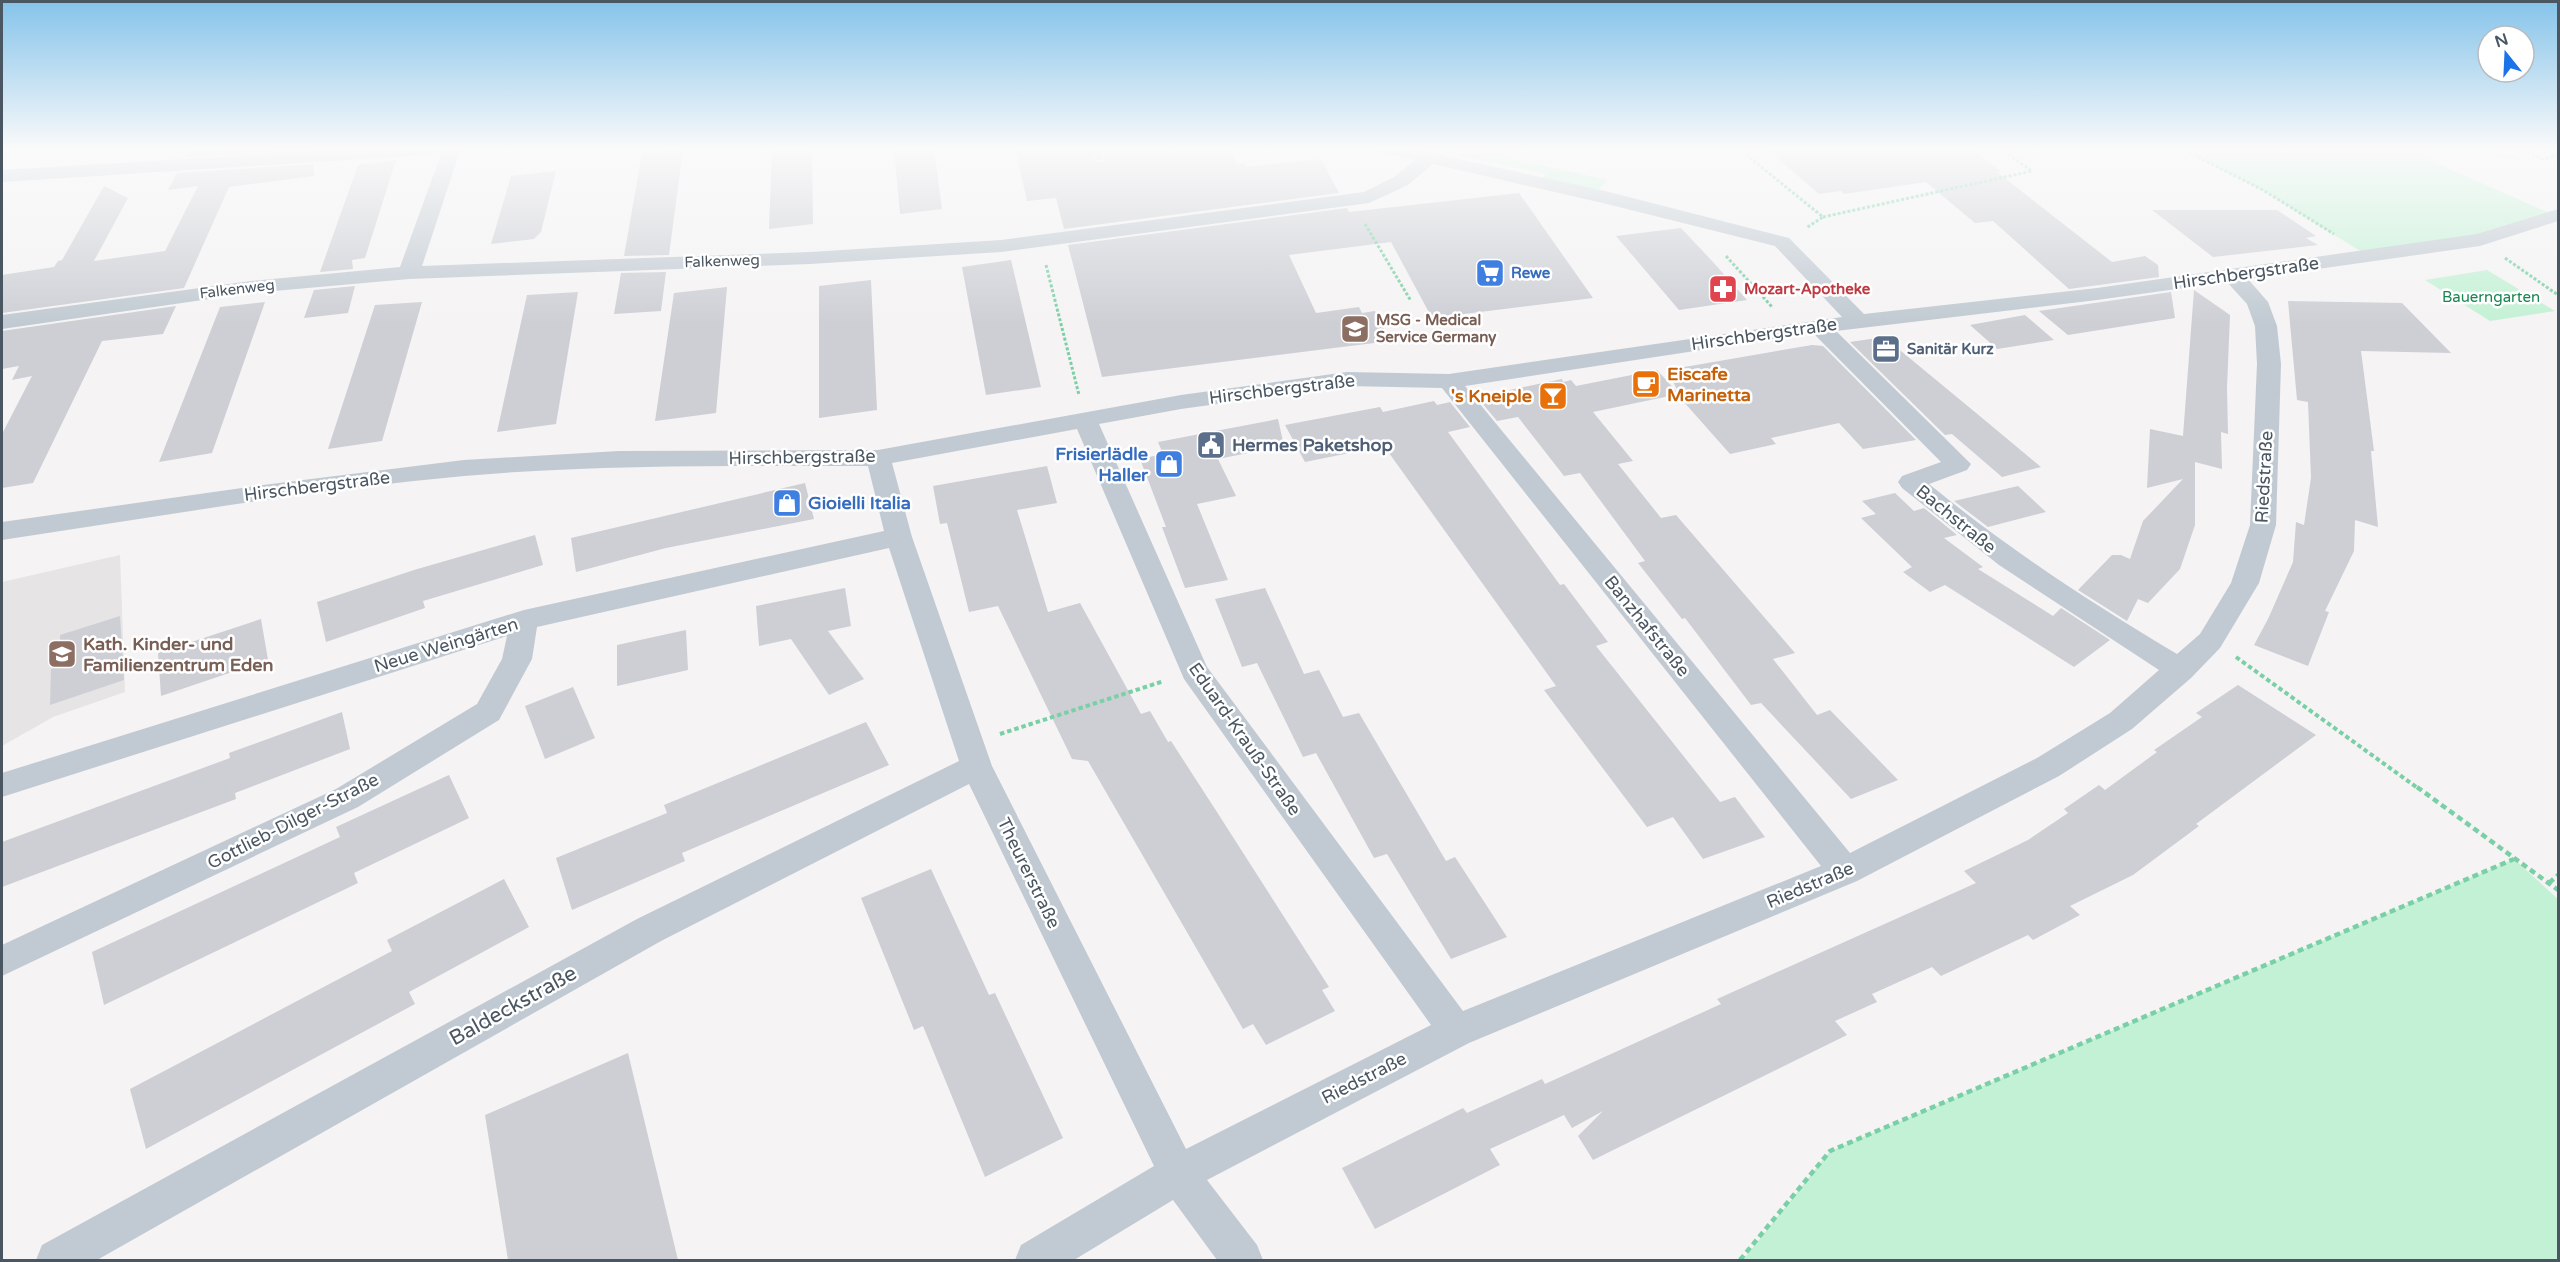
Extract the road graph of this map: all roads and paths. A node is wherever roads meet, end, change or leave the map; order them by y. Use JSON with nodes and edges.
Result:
{"nodes":[{"id":1,"x":431,"y":207,"type":"edge"},
{"id":2,"x":1299,"y":207,"type":"edge"},
{"id":3,"x":1355,"y":207,"type":"edge"},
{"id":4,"x":1638,"y":207,"type":"edge"},
{"id":5,"x":1811,"y":207,"type":"edge"},
{"id":6,"x":1869,"y":207,"type":"edge"},
{"id":7,"x":2291,"y":207,"type":"edge"},
{"id":8,"x":2559,"y":215,"type":"edge"},
{"id":9,"x":1823,"y":217,"type":"junction"},
{"id":10,"x":1694,"y":220,"type":"junction"},
{"id":11,"x":2534,"y":224,"type":"junction"},
{"id":12,"x":2559,"y":234,"type":"edge"},
{"id":13,"x":2480,"y":240,"type":"junction"},
{"id":14,"x":1040,"y":241,"type":"junction"},
{"id":15,"x":1782,"y":242,"type":"junction"},
{"id":16,"x":2368,"y":256,"type":"junction"},
{"id":17,"x":409,"y":273,"type":"junction"},
{"id":18,"x":2232,"y":275,"type":"junction"},
{"id":19,"x":2559,"y":296,"type":"edge"},
{"id":20,"x":1411,"y":301,"type":"dead end"},
{"id":21,"x":1857,"y":320,"type":"junction"},
{"id":22,"x":2,"y":322,"type":"edge"},
{"id":23,"x":1804,"y":327,"type":"junction"},
{"id":24,"x":1449,"y":381,"type":"junction"},
{"id":25,"x":1085,"y":419,"type":"junction"},
{"id":26,"x":878,"y":458,"type":"junction"},
{"id":27,"x":2,"y":531,"type":"edge"},
{"id":28,"x":899,"y":537,"type":"junction"},
{"id":29,"x":524,"y":620,"type":"junction"},
{"id":30,"x":2210,"y":641,"type":"junction"},
{"id":31,"x":2181,"y":670,"type":"junction"},
{"id":32,"x":1194,"y":671,"type":"junction"},
{"id":33,"x":972,"y":756,"type":"junction"},
{"id":34,"x":2,"y":785,"type":"edge"},
{"id":35,"x":2514,"y":859,"type":"junction"},
{"id":36,"x":1845,"y":871,"type":"junction"},
{"id":37,"x":2559,"y":875,"type":"edge"},
{"id":38,"x":2549,"y":883,"type":"junction"},
{"id":39,"x":2559,"y":890,"type":"edge"},
{"id":40,"x":2,"y":961,"type":"edge"},
{"id":41,"x":1456,"y":1031,"type":"junction"},
{"id":42,"x":1178,"y":1174,"type":"junction"},
{"id":43,"x":57,"y":1260,"type":"edge"},
{"id":44,"x":1036,"y":1260,"type":"edge"},
{"id":45,"x":1242,"y":1260,"type":"edge"},
{"id":46,"x":1740,"y":1260,"type":"edge"}],
"edges":[{"from":1,"to":17,"type":"street"},
{"from":2,"to":14,"type":"street","name":"Falkenweg"},
{"from":3,"to":20,"type":"path"},
{"from":4,"to":10,"type":"street"},
{"from":5,"to":9,"type":"path"},
{"from":6,"to":9,"type":"path"},
{"from":7,"to":16,"type":"path"},
{"from":8,"to":11,"type":"street","name":"Hirschbergstraße"},
{"from":9,"to":15,"type":"path"},
{"from":10,"to":15,"type":"street"},
{"from":10,"to":23,"type":"path"},
{"from":11,"to":12,"type":"street"},
{"from":11,"to":13,"type":"street","name":"Hirschbergstraße"},
{"from":13,"to":16,"type":"street","name":"Hirschbergstraße"},
{"from":13,"to":19,"type":"path"},
{"from":14,"to":17,"type":"street","name":"Falkenweg"},
{"from":14,"to":25,"type":"path"},
{"from":15,"to":21,"type":"street"},
{"from":16,"to":18,"type":"street","name":"Hirschbergstraße"},
{"from":17,"to":22,"type":"street","name":"Falkenweg"},
{"from":18,"to":21,"type":"street","name":"Hirschbergstraße"},
{"from":18,"to":30,"type":"street","name":"Riedstraße"},
{"from":21,"to":23,"type":"street","name":"Hirschbergstraße"},
{"from":23,"to":24,"type":"street","name":"Hirschbergstraße"},
{"from":23,"to":31,"type":"street","name":"Bachstraße"},
{"from":24,"to":25,"type":"street","name":"Hirschbergstraße"},
{"from":24,"to":36,"type":"street","name":"Banzhafstraße"},
{"from":25,"to":26,"type":"street","name":"Hirschbergstraße"},
{"from":25,"to":32,"type":"street","name":"Eduard-Krauß-Straße"},
{"from":26,"to":27,"type":"street","name":"Hirschbergstraße"},
{"from":26,"to":28,"type":"street","name":"Theurerstraße"},
{"from":28,"to":29,"type":"street","name":"Neue Weingärten"},
{"from":28,"to":33,"type":"street","name":"Theurerstraße"},
{"from":29,"to":34,"type":"street","name":"Neue Weingärten"},
{"from":29,"to":40,"type":"street","name":"Gottlieb-Dilger-Straße"},
{"from":30,"to":31,"type":"street","name":"Riedstraße"},
{"from":30,"to":35,"type":"path"},
{"from":31,"to":36,"type":"street","name":"Riedstraße"},
{"from":32,"to":33,"type":"path"},
{"from":32,"to":41,"type":"street","name":"Eduard-Krauß-Straße"},
{"from":33,"to":42,"type":"street","name":"Theurerstraße"},
{"from":33,"to":43,"type":"street","name":"Baldeckstraße"},
{"from":35,"to":38,"type":"path"},
{"from":35,"to":46,"type":"path"},
{"from":36,"to":41,"type":"street","name":"Riedstraße"},
{"from":37,"to":38,"type":"path"},
{"from":38,"to":39,"type":"path"},
{"from":41,"to":42,"type":"street","name":"Riedstraße"},
{"from":42,"to":44,"type":"street","name":"Riedstraße"},
{"from":42,"to":45,"type":"street","name":"Theurerstraße"}]}
